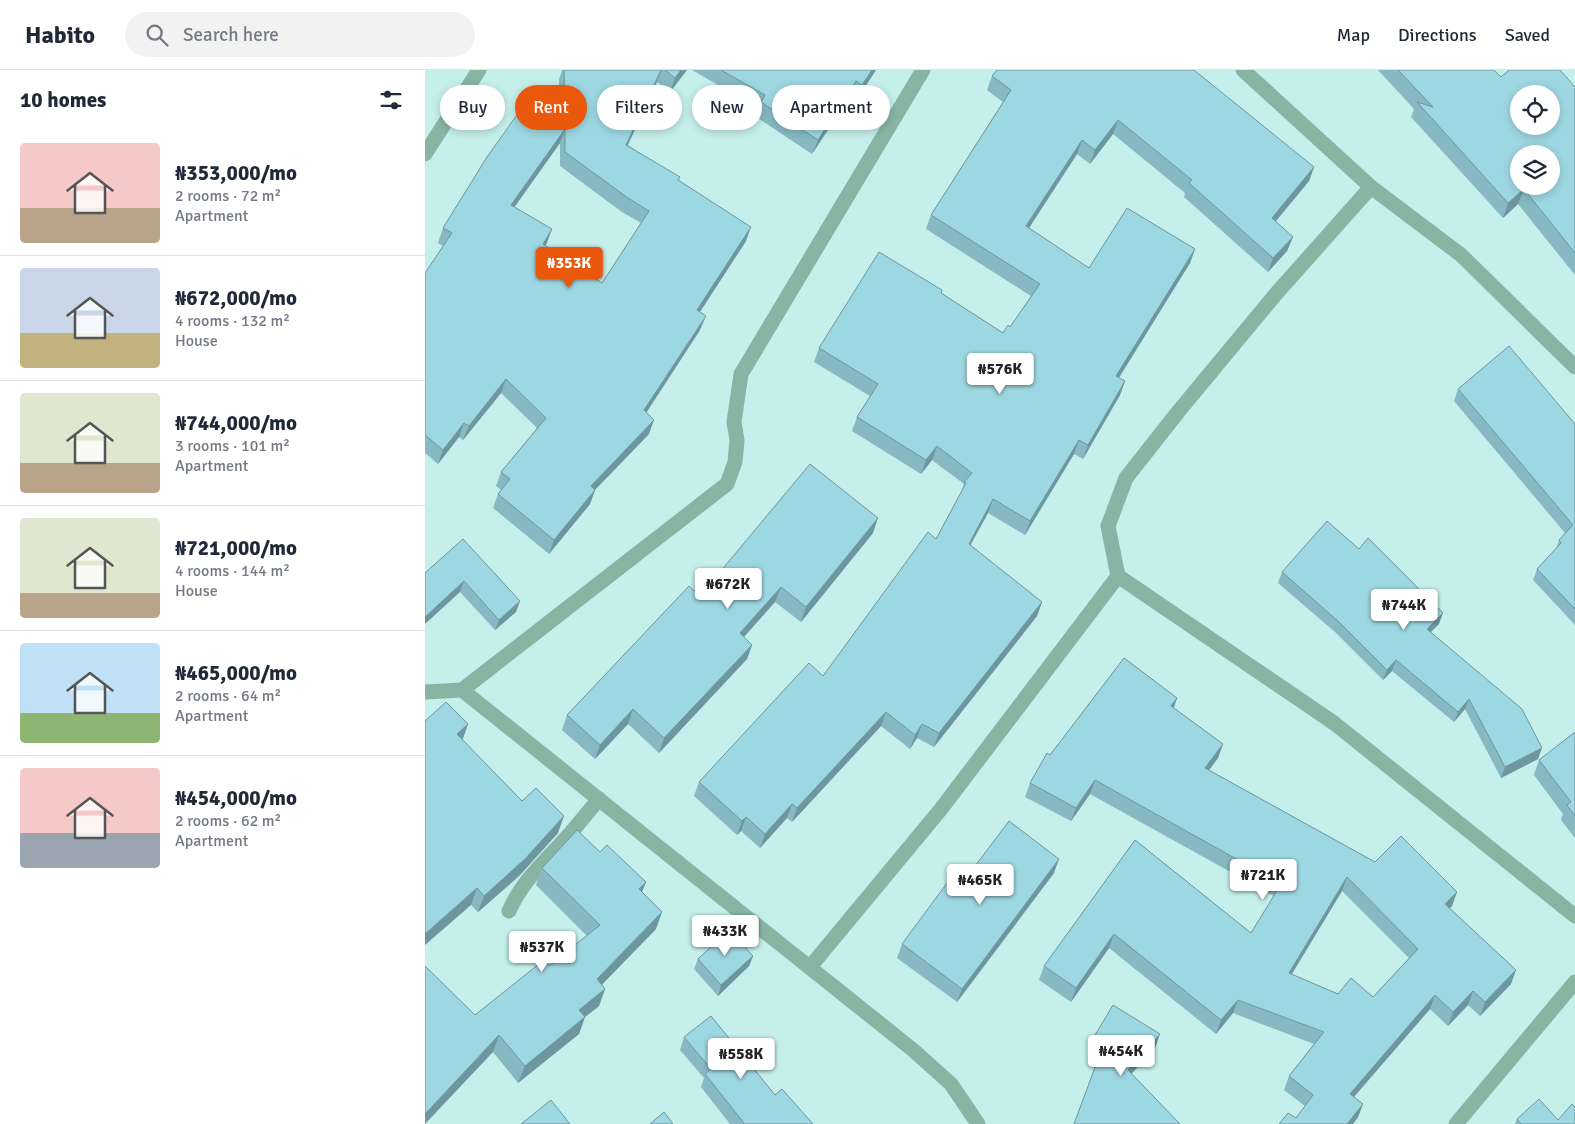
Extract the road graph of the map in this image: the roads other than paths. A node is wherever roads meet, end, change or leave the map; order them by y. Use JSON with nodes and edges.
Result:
{"nodes":[{"id":1,"x":479,"y":70,"type":"edge"},
{"id":2,"x":923,"y":70,"type":"edge"},
{"id":3,"x":1243,"y":70,"type":"edge"},
{"id":4,"x":425,"y":154,"type":"edge"},
{"id":5,"x":1371,"y":187,"type":"junction"},
{"id":6,"x":1575,"y":367,"type":"edge"},
{"id":7,"x":1118,"y":576,"type":"junction"},
{"id":8,"x":462,"y":690,"type":"junction"},
{"id":9,"x":425,"y":692,"type":"edge"},
{"id":10,"x":599,"y":800,"type":"junction"},
{"id":11,"x":509,"y":911,"type":"dead end"},
{"id":12,"x":1575,"y":916,"type":"edge"},
{"id":13,"x":810,"y":967,"type":"junction"},
{"id":14,"x":1575,"y":982,"type":"edge"},
{"id":15,"x":978,"y":1124,"type":"edge"},
{"id":16,"x":1456,"y":1124,"type":"edge"}],
"edges":[{"from":1,"to":4,"type":"street"},
{"from":2,"to":8,"type":"street"},
{"from":3,"to":5,"type":"street"},
{"from":5,"to":6,"type":"street"},
{"from":5,"to":7,"type":"street"},
{"from":7,"to":12,"type":"street"},
{"from":7,"to":13,"type":"street"},
{"from":8,"to":9,"type":"street"},
{"from":8,"to":10,"type":"street"},
{"from":10,"to":11,"type":"street"},
{"from":10,"to":13,"type":"street"},
{"from":13,"to":15,"type":"street"},
{"from":14,"to":16,"type":"street"}]}
